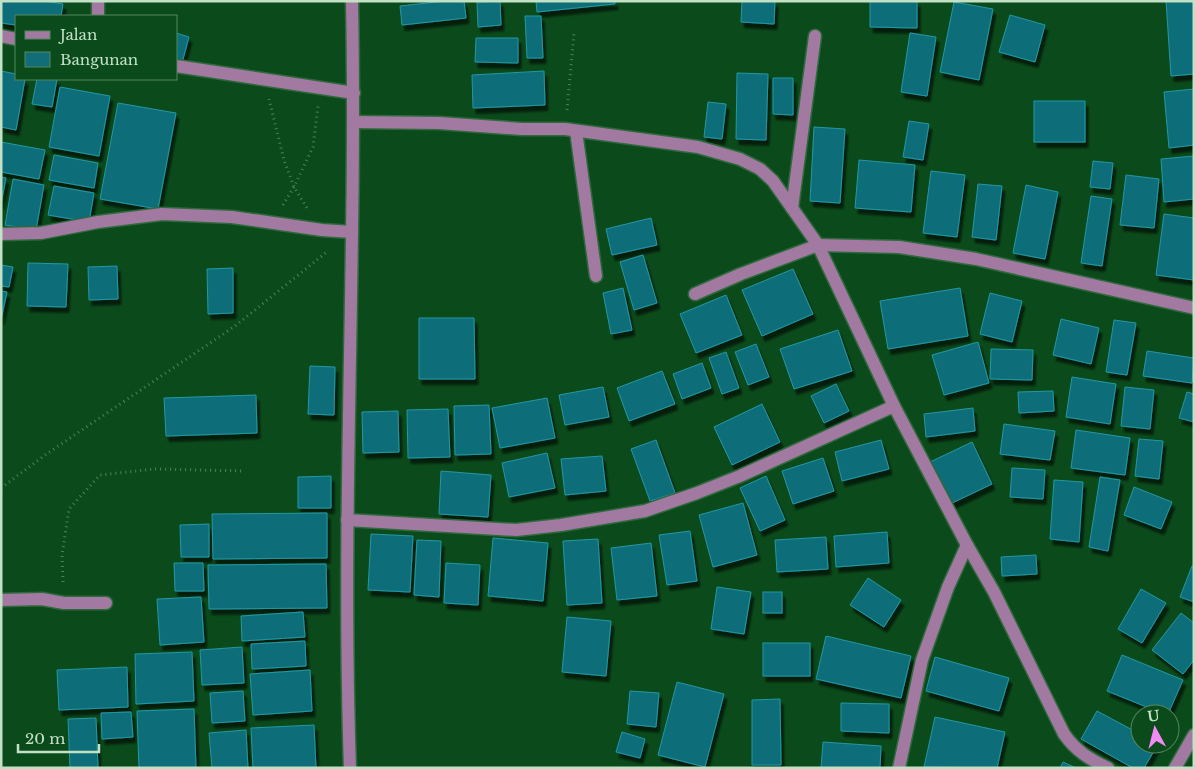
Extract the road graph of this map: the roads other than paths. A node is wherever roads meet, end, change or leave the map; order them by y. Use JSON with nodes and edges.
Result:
{"nodes":[{"id":1,"x":98,"y":1,"type":"edge"},
{"id":2,"x":352,"y":1,"type":"edge"},
{"id":3,"x":98,"y":15,"type":"edge"},
{"id":4,"x":1,"y":36,"type":"edge"},
{"id":5,"x":814,"y":36,"type":"dead end"},
{"id":6,"x":15,"y":39,"type":"edge"},
{"id":7,"x":178,"y":66,"type":"edge"},
{"id":8,"x":354,"y":93,"type":"junction"},
{"id":9,"x":354,"y":122,"type":"junction"},
{"id":10,"x":570,"y":130,"type":"junction"},
{"id":11,"x":792,"y":208,"type":"junction"},
{"id":12,"x":352,"y":232,"type":"junction"},
{"id":13,"x":1,"y":234,"type":"edge"},
{"id":14,"x":818,"y":246,"type":"junction"},
{"id":15,"x":596,"y":276,"type":"dead end"},
{"id":16,"x":695,"y":294,"type":"dead end"},
{"id":17,"x":1194,"y":308,"type":"edge"},
{"id":18,"x":894,"y":406,"type":"junction"},
{"id":19,"x":347,"y":520,"type":"junction"},
{"id":20,"x":967,"y":545,"type":"junction"},
{"id":21,"x":1,"y":600,"type":"edge"},
{"id":22,"x":106,"y":603,"type":"dead end"},
{"id":23,"x":1194,"y":735,"type":"edge"},
{"id":24,"x":350,"y":768,"type":"edge"},
{"id":25,"x":899,"y":768,"type":"edge"},
{"id":26,"x":1108,"y":768,"type":"edge"},
{"id":27,"x":1174,"y":768,"type":"edge"}],
"edges":[{"from":1,"to":3,"type":"street"},
{"from":2,"to":8,"type":"street"},
{"from":4,"to":6,"type":"street"},
{"from":5,"to":11,"type":"street"},
{"from":7,"to":8,"type":"street"},
{"from":8,"to":9,"type":"street"},
{"from":9,"to":10,"type":"street"},
{"from":9,"to":12,"type":"street"},
{"from":10,"to":11,"type":"street"},
{"from":10,"to":15,"type":"street"},
{"from":11,"to":14,"type":"street"},
{"from":12,"to":13,"type":"street"},
{"from":12,"to":19,"type":"street"},
{"from":14,"to":16,"type":"street"},
{"from":14,"to":17,"type":"street"},
{"from":14,"to":18,"type":"street"},
{"from":18,"to":19,"type":"street"},
{"from":18,"to":20,"type":"street"},
{"from":19,"to":24,"type":"street"},
{"from":20,"to":25,"type":"street"},
{"from":20,"to":26,"type":"street"},
{"from":21,"to":22,"type":"street"},
{"from":23,"to":27,"type":"street"}]}
